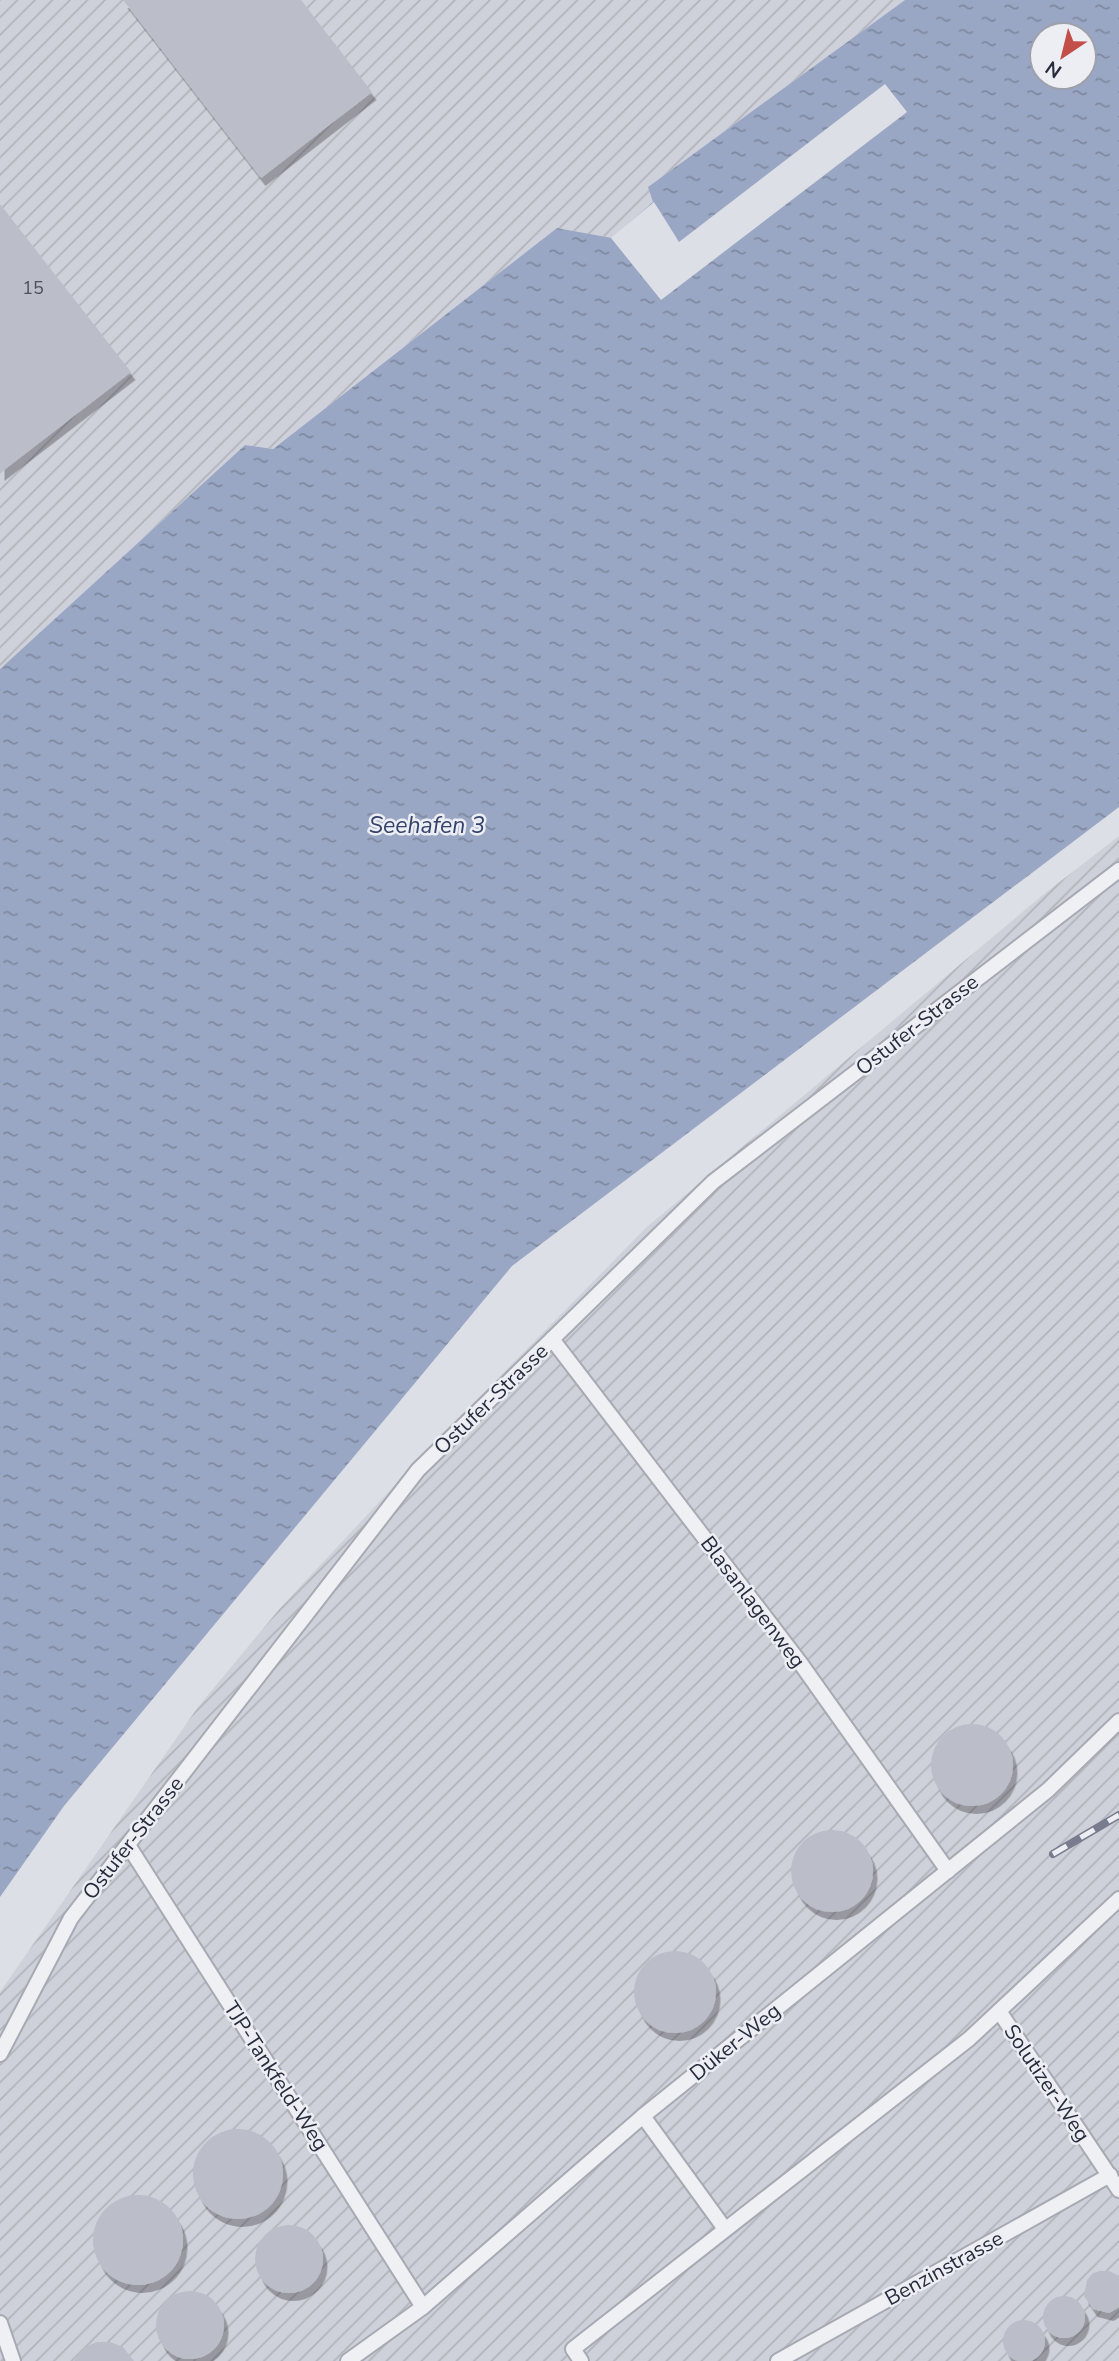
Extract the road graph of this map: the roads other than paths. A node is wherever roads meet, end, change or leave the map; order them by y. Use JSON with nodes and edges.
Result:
{"nodes":[{"id":1,"x":1119,"y":870,"type":"edge"},
{"id":2,"x":552,"y":1339,"type":"junction"},
{"id":3,"x":1119,"y":1721,"type":"edge"},
{"id":4,"x":128,"y":1845,"type":"junction"},
{"id":5,"x":948,"y":1871,"type":"junction"},
{"id":6,"x":1119,"y":1899,"type":"edge"},
{"id":7,"x":999,"y":2011,"type":"junction"},
{"id":8,"x":0,"y":2054,"type":"edge"},
{"id":9,"x":643,"y":2116,"type":"junction"},
{"id":10,"x":1110,"y":2175,"type":"junction"},
{"id":11,"x":1119,"y":2190,"type":"edge"},
{"id":12,"x":725,"y":2230,"type":"junction"},
{"id":13,"x":423,"y":2306,"type":"junction"},
{"id":14,"x":0,"y":2323,"type":"edge"},
{"id":15,"x":13,"y":2361,"type":"edge"},
{"id":16,"x":348,"y":2361,"type":"edge"},
{"id":17,"x":581,"y":2361,"type":"edge"},
{"id":18,"x":778,"y":2361,"type":"edge"}],
"edges":[{"from":1,"to":2,"type":"lane","name":"Ostufer-Strasse"},
{"from":2,"to":4,"type":"lane","name":"Ostufer-Strasse"},
{"from":2,"to":5,"type":"lane","name":"Blasanlagenweg"},
{"from":3,"to":5,"type":"lane","name":"Düker-Weg"},
{"from":4,"to":8,"type":"lane","name":"Ostufer-Strasse"},
{"from":4,"to":13,"type":"lane","name":"TJP-Tankfeld-Weg"},
{"from":5,"to":9,"type":"lane","name":"Düker-Weg"},
{"from":6,"to":7,"type":"lane"},
{"from":7,"to":10,"type":"lane","name":"Solutizer-Weg"},
{"from":7,"to":12,"type":"lane"},
{"from":9,"to":12,"type":"lane"},
{"from":9,"to":13,"type":"lane","name":"Düker-Weg"},
{"from":10,"to":11,"type":"lane","name":"Solutizer-Weg"},
{"from":10,"to":18,"type":"lane","name":"Benzinstrasse"},
{"from":12,"to":17,"type":"lane"},
{"from":13,"to":16,"type":"lane","name":"Düker-Weg"},
{"from":14,"to":15,"type":"lane"}]}
